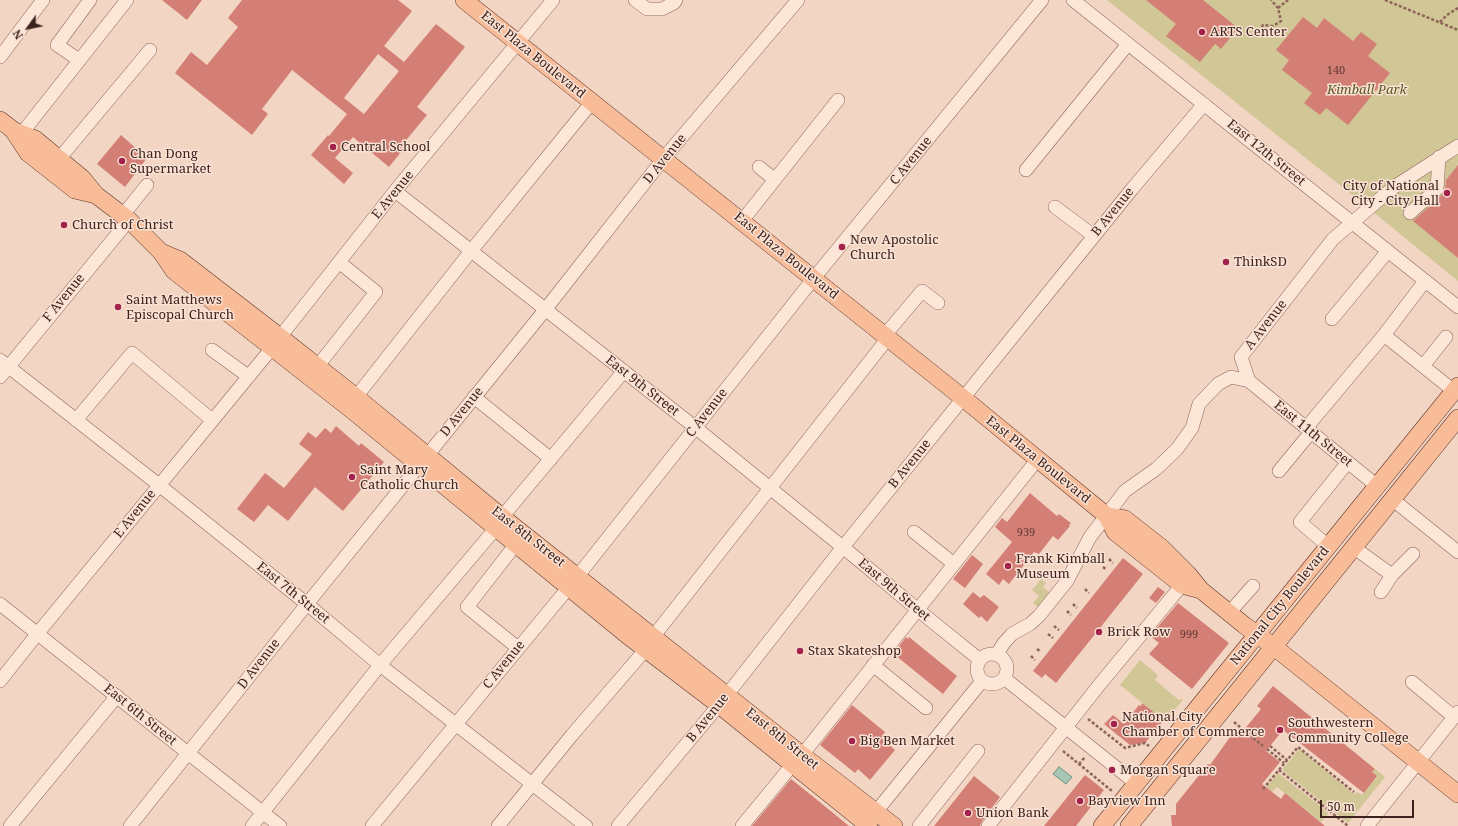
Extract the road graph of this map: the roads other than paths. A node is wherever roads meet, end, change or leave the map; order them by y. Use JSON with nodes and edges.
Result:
{"nodes":[{"id":1,"x":42,"y":0,"type":"edge"},
{"id":2,"x":90,"y":0,"type":"edge"},
{"id":3,"x":127,"y":0,"type":"edge"},
{"id":4,"x":464,"y":0,"type":"edge"},
{"id":5,"x":553,"y":0,"type":"edge"},
{"id":6,"x":635,"y":0,"type":"edge"},
{"id":7,"x":676,"y":0,"type":"edge"},
{"id":8,"x":798,"y":0,"type":"edge"},
{"id":9,"x":1042,"y":0,"type":"edge"},
{"id":10,"x":1073,"y":0,"type":"edge"},
{"id":11,"x":518,"y":43,"type":"junction"},
{"id":12,"x":1128,"y":44,"type":"junction"},
{"id":13,"x":150,"y":50,"type":"dead end"},
{"id":14,"x":0,"y":57,"type":"edge"},
{"id":15,"x":79,"y":60,"type":"junction"},
{"id":16,"x":838,"y":100,"type":"dead end"},
{"id":17,"x":592,"y":102,"type":"junction"},
{"id":18,"x":1204,"y":104,"type":"junction"},
{"id":19,"x":12,"y":127,"type":"edge"},
{"id":20,"x":1458,"y":146,"type":"edge"},
{"id":21,"x":664,"y":158,"type":"junction"},
{"id":22,"x":1439,"y":158,"type":"junction"},
{"id":23,"x":58,"y":159,"type":"junction"},
{"id":24,"x":759,"y":167,"type":"dead end"},
{"id":25,"x":1026,"y":170,"type":"dead end"},
{"id":26,"x":774,"y":179,"type":"junction"},
{"id":27,"x":147,"y":185,"type":"dead end"},
{"id":28,"x":395,"y":192,"type":"junction"},
{"id":29,"x":96,"y":194,"type":"junction"},
{"id":30,"x":1055,"y":207,"type":"dead end"},
{"id":31,"x":1410,"y":213,"type":"dead end"},
{"id":32,"x":126,"y":217,"type":"junction"},
{"id":33,"x":742,"y":221,"type":"junction"},
{"id":34,"x":1352,"y":222,"type":"junction"},
{"id":35,"x":1094,"y":236,"type":"junction"},
{"id":36,"x":471,"y":251,"type":"junction"},
{"id":37,"x":1388,"y":251,"type":"junction"},
{"id":38,"x":339,"y":262,"type":"junction"},
{"id":39,"x":814,"y":278,"type":"junction"},
{"id":40,"x":1425,"y":281,"type":"junction"},
{"id":41,"x":938,"y":303,"type":"dead end"},
{"id":42,"x":1458,"y":307,"type":"edge"},
{"id":43,"x":545,"y":310,"type":"junction"},
{"id":44,"x":1332,"y":319,"type":"dead end"},
{"id":45,"x":1384,"y":335,"type":"junction"},
{"id":46,"x":886,"y":336,"type":"junction"},
{"id":47,"x":1446,"y":337,"type":"dead end"},
{"id":48,"x":276,"y":342,"type":"junction"},
{"id":49,"x":212,"y":350,"type":"dead end"},
{"id":50,"x":4,"y":364,"type":"edge"},
{"id":51,"x":1423,"y":366,"type":"junction"},
{"id":52,"x":317,"y":367,"type":"junction"},
{"id":53,"x":624,"y":371,"type":"junction"},
{"id":54,"x":248,"y":376,"type":"junction"},
{"id":55,"x":0,"y":378,"type":"edge"},
{"id":56,"x":1249,"y":381,"type":"junction"},
{"id":57,"x":1456,"y":388,"type":"edge"},
{"id":58,"x":356,"y":397,"type":"junction"},
{"id":59,"x":474,"y":397,"type":"junction"},
{"id":60,"x":963,"y":398,"type":"junction"},
{"id":61,"x":1458,"y":418,"type":"edge"},
{"id":62,"x":76,"y":420,"type":"junction"},
{"id":63,"x":212,"y":420,"type":"junction"},
{"id":64,"x":696,"y":428,"type":"junction"},
{"id":65,"x":1308,"y":430,"type":"junction"},
{"id":66,"x":551,"y":459,"type":"junction"},
{"id":67,"x":1037,"y":460,"type":"junction"},
{"id":68,"x":422,"y":461,"type":"junction"},
{"id":69,"x":1348,"y":462,"type":"junction"},
{"id":70,"x":1279,"y":471,"type":"dead end"},
{"id":71,"x":159,"y":485,"type":"junction"},
{"id":72,"x":1377,"y":486,"type":"junction"},
{"id":73,"x":769,"y":488,"type":"junction"},
{"id":74,"x":1392,"y":499,"type":"junction"},
{"id":75,"x":1106,"y":516,"type":"junction"},
{"id":76,"x":499,"y":522,"type":"junction"},
{"id":77,"x":914,"y":532,"type":"dead end"},
{"id":78,"x":516,"y":544,"type":"junction"},
{"id":79,"x":1328,"y":546,"type":"junction"},
{"id":80,"x":843,"y":547,"type":"junction"},
{"id":81,"x":1353,"y":547,"type":"junction"},
{"id":82,"x":1458,"y":552,"type":"edge"},
{"id":83,"x":1413,"y":554,"type":"dead end"},
{"id":84,"x":954,"y":564,"type":"junction"},
{"id":85,"x":1392,"y":575,"type":"junction"},
{"id":86,"x":573,"y":581,"type":"junction"},
{"id":87,"x":1182,"y":585,"type":"junction"},
{"id":88,"x":1253,"y":586,"type":"dead end"},
{"id":89,"x":1201,"y":590,"type":"junction"},
{"id":90,"x":1381,"y":592,"type":"dead end"},
{"id":91,"x":0,"y":604,"type":"edge"},
{"id":92,"x":307,"y":604,"type":"junction"},
{"id":93,"x":918,"y":610,"type":"junction"},
{"id":94,"x":1229,"y":613,"type":"junction"},
{"id":95,"x":38,"y":633,"type":"junction"},
{"id":96,"x":1257,"y":634,"type":"junction"},
{"id":97,"x":649,"y":643,"type":"junction"},
{"id":98,"x":1273,"y":646,"type":"junction"},
{"id":99,"x":518,"y":648,"type":"junction"},
{"id":100,"x":996,"y":655,"type":"junction"},
{"id":101,"x":980,"y":660,"type":"junction"},
{"id":102,"x":380,"y":665,"type":"junction"},
{"id":103,"x":873,"y":666,"type":"junction"},
{"id":104,"x":1004,"y":678,"type":"junction"},
{"id":105,"x":0,"y":681,"type":"edge"},
{"id":106,"x":982,"y":681,"type":"junction"},
{"id":107,"x":1412,"y":682,"type":"dead end"},
{"id":108,"x":117,"y":696,"type":"junction"},
{"id":109,"x":723,"y":700,"type":"junction"},
{"id":110,"x":926,"y":708,"type":"dead end"},
{"id":111,"x":1456,"y":718,"type":"edge"},
{"id":112,"x":456,"y":724,"type":"junction"},
{"id":113,"x":1066,"y":728,"type":"junction"},
{"id":114,"x":978,"y":751,"type":"dead end"},
{"id":115,"x":188,"y":753,"type":"junction"},
{"id":116,"x":797,"y":760,"type":"junction"},
{"id":117,"x":1418,"y":762,"type":"junction"},
{"id":118,"x":1133,"y":781,"type":"dead end"},
{"id":119,"x":532,"y":784,"type":"junction"},
{"id":120,"x":1458,"y":794,"type":"edge"},
{"id":121,"x":263,"y":812,"type":"junction"},
{"id":122,"x":869,"y":822,"type":"edge"},
{"id":123,"x":10,"y":826,"type":"edge"},
{"id":124,"x":130,"y":826,"type":"edge"},
{"id":125,"x":252,"y":826,"type":"edge"},
{"id":126,"x":280,"y":826,"type":"edge"},
{"id":127,"x":372,"y":826,"type":"edge"},
{"id":128,"x":498,"y":826,"type":"edge"},
{"id":129,"x":586,"y":826,"type":"edge"},
{"id":130,"x":618,"y":826,"type":"edge"},
{"id":131,"x":742,"y":826,"type":"edge"},
{"id":132,"x":894,"y":826,"type":"edge"},
{"id":133,"x":918,"y":826,"type":"edge"},
{"id":134,"x":988,"y":826,"type":"edge"},
{"id":135,"x":1102,"y":826,"type":"edge"},
{"id":136,"x":1128,"y":826,"type":"edge"},
{"id":137,"x":1366,"y":826,"type":"edge"}],
"edges":[{"from":1,"to":14,"type":"street"},
{"from":2,"to":15,"type":"street"},
{"from":3,"to":15,"type":"street"},
{"from":4,"to":11,"type":"main road","name":"East Plaza Boulevard"},
{"from":5,"to":11,"type":"street","name":"E Avenue"},
{"from":6,"to":7,"type":"street"},
{"from":8,"to":21,"type":"street","name":"D Avenue"},
{"from":9,"to":39,"type":"street","name":"C Avenue"},
{"from":10,"to":12,"type":"street","name":"East 12th Street"},
{"from":11,"to":17,"type":"main road","name":"East Plaza Boulevard"},
{"from":11,"to":28,"type":"street","name":"E Avenue"},
{"from":12,"to":18,"type":"street","name":"East 12th Street"},
{"from":12,"to":25,"type":"street"},
{"from":13,"to":23,"type":"street"},
{"from":15,"to":19,"type":"street"},
{"from":16,"to":26,"type":"street"},
{"from":17,"to":21,"type":"main road","name":"East Plaza Boulevard"},
{"from":17,"to":36,"type":"street"},
{"from":18,"to":34,"type":"street","name":"East 12th Street"},
{"from":18,"to":35,"type":"street","name":"B Avenue"},
{"from":19,"to":23,"type":"main road","name":"East 8th Street"},
{"from":19,"to":29,"type":"main road","name":"East 8th Street"},
{"from":20,"to":22,"type":"street","name":"A Avenue"},
{"from":21,"to":33,"type":"main road","name":"East Plaza Boulevard"},
{"from":21,"to":43,"type":"street","name":"D Avenue"},
{"from":22,"to":31,"type":"street"},
{"from":22,"to":34,"type":"street","name":"A Avenue"},
{"from":23,"to":29,"type":"main road","name":"East 8th Street"},
{"from":24,"to":26,"type":"street"},
{"from":26,"to":33,"type":"street"},
{"from":27,"to":32,"type":"street","name":"F Avenue"},
{"from":28,"to":36,"type":"street","name":"East 9th Street"},
{"from":28,"to":38,"type":"street","name":"E Avenue"},
{"from":29,"to":32,"type":"main road","name":"East 8th Street"},
{"from":30,"to":35,"type":"street"},
{"from":32,"to":48,"type":"main road","name":"East 8th Street"},
{"from":32,"to":50,"type":"street","name":"F Avenue"},
{"from":33,"to":39,"type":"main road","name":"East Plaza Boulevard"},
{"from":34,"to":37,"type":"street","name":"East 12th Street"},
{"from":34,"to":56,"type":"street","name":"A Avenue"},
{"from":35,"to":60,"type":"street","name":"B Avenue"},
{"from":36,"to":43,"type":"street","name":"East 9th Street"},
{"from":36,"to":58,"type":"street"},
{"from":37,"to":40,"type":"street","name":"East 12th Street"},
{"from":37,"to":44,"type":"street"},
{"from":38,"to":48,"type":"street","name":"E Avenue"},
{"from":38,"to":52,"type":"street"},
{"from":39,"to":46,"type":"main road","name":"East Plaza Boulevard"},
{"from":39,"to":64,"type":"street","name":"C Avenue"},
{"from":40,"to":42,"type":"street","name":"East 12th Street"},
{"from":40,"to":45,"type":"street"},
{"from":41,"to":46,"type":"street"},
{"from":43,"to":53,"type":"street","name":"East 9th Street"},
{"from":43,"to":59,"type":"street","name":"D Avenue"},
{"from":45,"to":51,"type":"street"},
{"from":45,"to":65,"type":"street"},
{"from":46,"to":60,"type":"main road","name":"East Plaza Boulevard"},
{"from":46,"to":73,"type":"street"},
{"from":47,"to":51,"type":"street"},
{"from":48,"to":52,"type":"main road","name":"East 8th Street"},
{"from":48,"to":54,"type":"street","name":"E Avenue"},
{"from":48,"to":68,"type":"main road","name":"East 8th Street"},
{"from":49,"to":54,"type":"street"},
{"from":50,"to":55,"type":"street","name":"F Avenue"},
{"from":50,"to":62,"type":"street","name":"East 7th Street"},
{"from":51,"to":57,"type":"street"},
{"from":52,"to":58,"type":"main road","name":"East 8th Street"},
{"from":53,"to":64,"type":"street","name":"East 9th Street"},
{"from":53,"to":66,"type":"street"},
{"from":54,"to":63,"type":"street","name":"E Avenue"},
{"from":56,"to":65,"type":"street","name":"East 11th Street"},
{"from":56,"to":75,"type":"street"},
{"from":57,"to":72,"type":"main road","name":"National City Boulevard"},
{"from":58,"to":68,"type":"main road","name":"East 8th Street"},
{"from":59,"to":66,"type":"street"},
{"from":59,"to":68,"type":"street","name":"D Avenue"},
{"from":60,"to":67,"type":"main road","name":"East Plaza Boulevard"},
{"from":60,"to":80,"type":"street","name":"B Avenue"},
{"from":61,"to":74,"type":"main road","name":"National City Boulevard"},
{"from":62,"to":63,"type":"street"},
{"from":62,"to":71,"type":"street","name":"East 7th Street"},
{"from":63,"to":71,"type":"street","name":"E Avenue"},
{"from":64,"to":73,"type":"street","name":"East 9th Street"},
{"from":64,"to":86,"type":"street","name":"C Avenue"},
{"from":65,"to":69,"type":"street","name":"East 11th Street"},
{"from":65,"to":70,"type":"street"},
{"from":66,"to":76,"type":"street"},
{"from":67,"to":75,"type":"main road","name":"East Plaza Boulevard"},
{"from":67,"to":84,"type":"street"},
{"from":68,"to":76,"type":"main road","name":"East 8th Street"},
{"from":68,"to":92,"type":"street","name":"D Avenue"},
{"from":69,"to":72,"type":"street","name":"East 11th Street"},
{"from":69,"to":79,"type":"street"},
{"from":71,"to":92,"type":"street","name":"East 7th Street"},
{"from":71,"to":95,"type":"street","name":"E Avenue"},
{"from":72,"to":79,"type":"main road","name":"National City Boulevard"},
{"from":73,"to":80,"type":"street","name":"East 9th Street"},
{"from":73,"to":97,"type":"street"},
{"from":74,"to":81,"type":"main road","name":"National City Boulevard"},
{"from":74,"to":82,"type":"street"},
{"from":75,"to":87,"type":"main road","name":"East Plaza Boulevard"},
{"from":75,"to":89,"type":"main road","name":"East Plaza Boulevard"},
{"from":75,"to":100,"type":"street"},
{"from":76,"to":78,"type":"main road","name":"East 8th Street"},
{"from":76,"to":86,"type":"main road","name":"East 8th Street"},
{"from":76,"to":102,"type":"street"},
{"from":77,"to":84,"type":"street"},
{"from":78,"to":86,"type":"main road","name":"East 8th Street"},
{"from":78,"to":99,"type":"street"},
{"from":79,"to":96,"type":"main road","name":"National City Boulevard"},
{"from":80,"to":93,"type":"street","name":"East 9th Street"},
{"from":80,"to":109,"type":"street","name":"B Avenue"},
{"from":81,"to":85,"type":"street"},
{"from":81,"to":98,"type":"main road","name":"National City Boulevard"},
{"from":83,"to":85,"type":"street"},
{"from":84,"to":93,"type":"street"},
{"from":85,"to":90,"type":"street"},
{"from":86,"to":97,"type":"main road","name":"East 8th Street"},
{"from":86,"to":99,"type":"street","name":"C Avenue"},
{"from":87,"to":89,"type":"main road","name":"East Plaza Boulevard"},
{"from":87,"to":113,"type":"street"},
{"from":88,"to":94,"type":"street"},
{"from":89,"to":94,"type":"main road","name":"East Plaza Boulevard"},
{"from":91,"to":95,"type":"street","name":"East 6th Street"},
{"from":92,"to":102,"type":"street","name":"East 7th Street"},
{"from":92,"to":115,"type":"street","name":"D Avenue"},
{"from":93,"to":101,"type":"street","name":"East 9th Street"},
{"from":93,"to":103,"type":"street"},
{"from":94,"to":96,"type":"main road","name":"East Plaza Boulevard"},
{"from":95,"to":105,"type":"street","name":"E Avenue"},
{"from":95,"to":108,"type":"street","name":"East 6th Street"},
{"from":96,"to":98,"type":"main road","name":"East Plaza Boulevard"},
{"from":96,"to":135,"type":"main road","name":"National City Boulevard"},
{"from":97,"to":109,"type":"main road","name":"East 8th Street"},
{"from":97,"to":119,"type":"street"},
{"from":98,"to":117,"type":"main road","name":"East Plaza Boulevard"},
{"from":98,"to":136,"type":"main road","name":"National City Boulevard"},
{"from":99,"to":112,"type":"street","name":"C Avenue"},
{"from":100,"to":101,"type":"street"},
{"from":100,"to":104,"type":"street"},
{"from":101,"to":106,"type":"street"},
{"from":102,"to":112,"type":"street","name":"East 7th Street"},
{"from":102,"to":121,"type":"street"},
{"from":103,"to":110,"type":"street"},
{"from":103,"to":116,"type":"street"},
{"from":104,"to":106,"type":"street"},
{"from":104,"to":113,"type":"street"},
{"from":106,"to":122,"type":"street"},
{"from":107,"to":111,"type":"street"},
{"from":108,"to":115,"type":"street","name":"East 6th Street"},
{"from":108,"to":123,"type":"street"},
{"from":109,"to":116,"type":"main road","name":"East 8th Street"},
{"from":109,"to":130,"type":"street","name":"B Avenue"},
{"from":111,"to":117,"type":"street"},
{"from":112,"to":119,"type":"street","name":"East 7th Street"},
{"from":112,"to":127,"type":"street","name":"C Avenue"},
{"from":113,"to":118,"type":"street"},
{"from":113,"to":134,"type":"street"},
{"from":114,"to":133,"type":"street"},
{"from":115,"to":121,"type":"street","name":"East 6th Street"},
{"from":115,"to":124,"type":"street","name":"D Avenue"},
{"from":116,"to":122,"type":"main road","name":"East 8th Street"},
{"from":116,"to":131,"type":"street"},
{"from":117,"to":120,"type":"main road","name":"East Plaza Boulevard"},
{"from":117,"to":137,"type":"street"},
{"from":119,"to":128,"type":"street"},
{"from":119,"to":129,"type":"street","name":"East 7th Street"},
{"from":121,"to":125,"type":"street"},
{"from":121,"to":126,"type":"street","name":"East 6th Street"},
{"from":122,"to":132,"type":"main road","name":"East 8th Street"}]}
